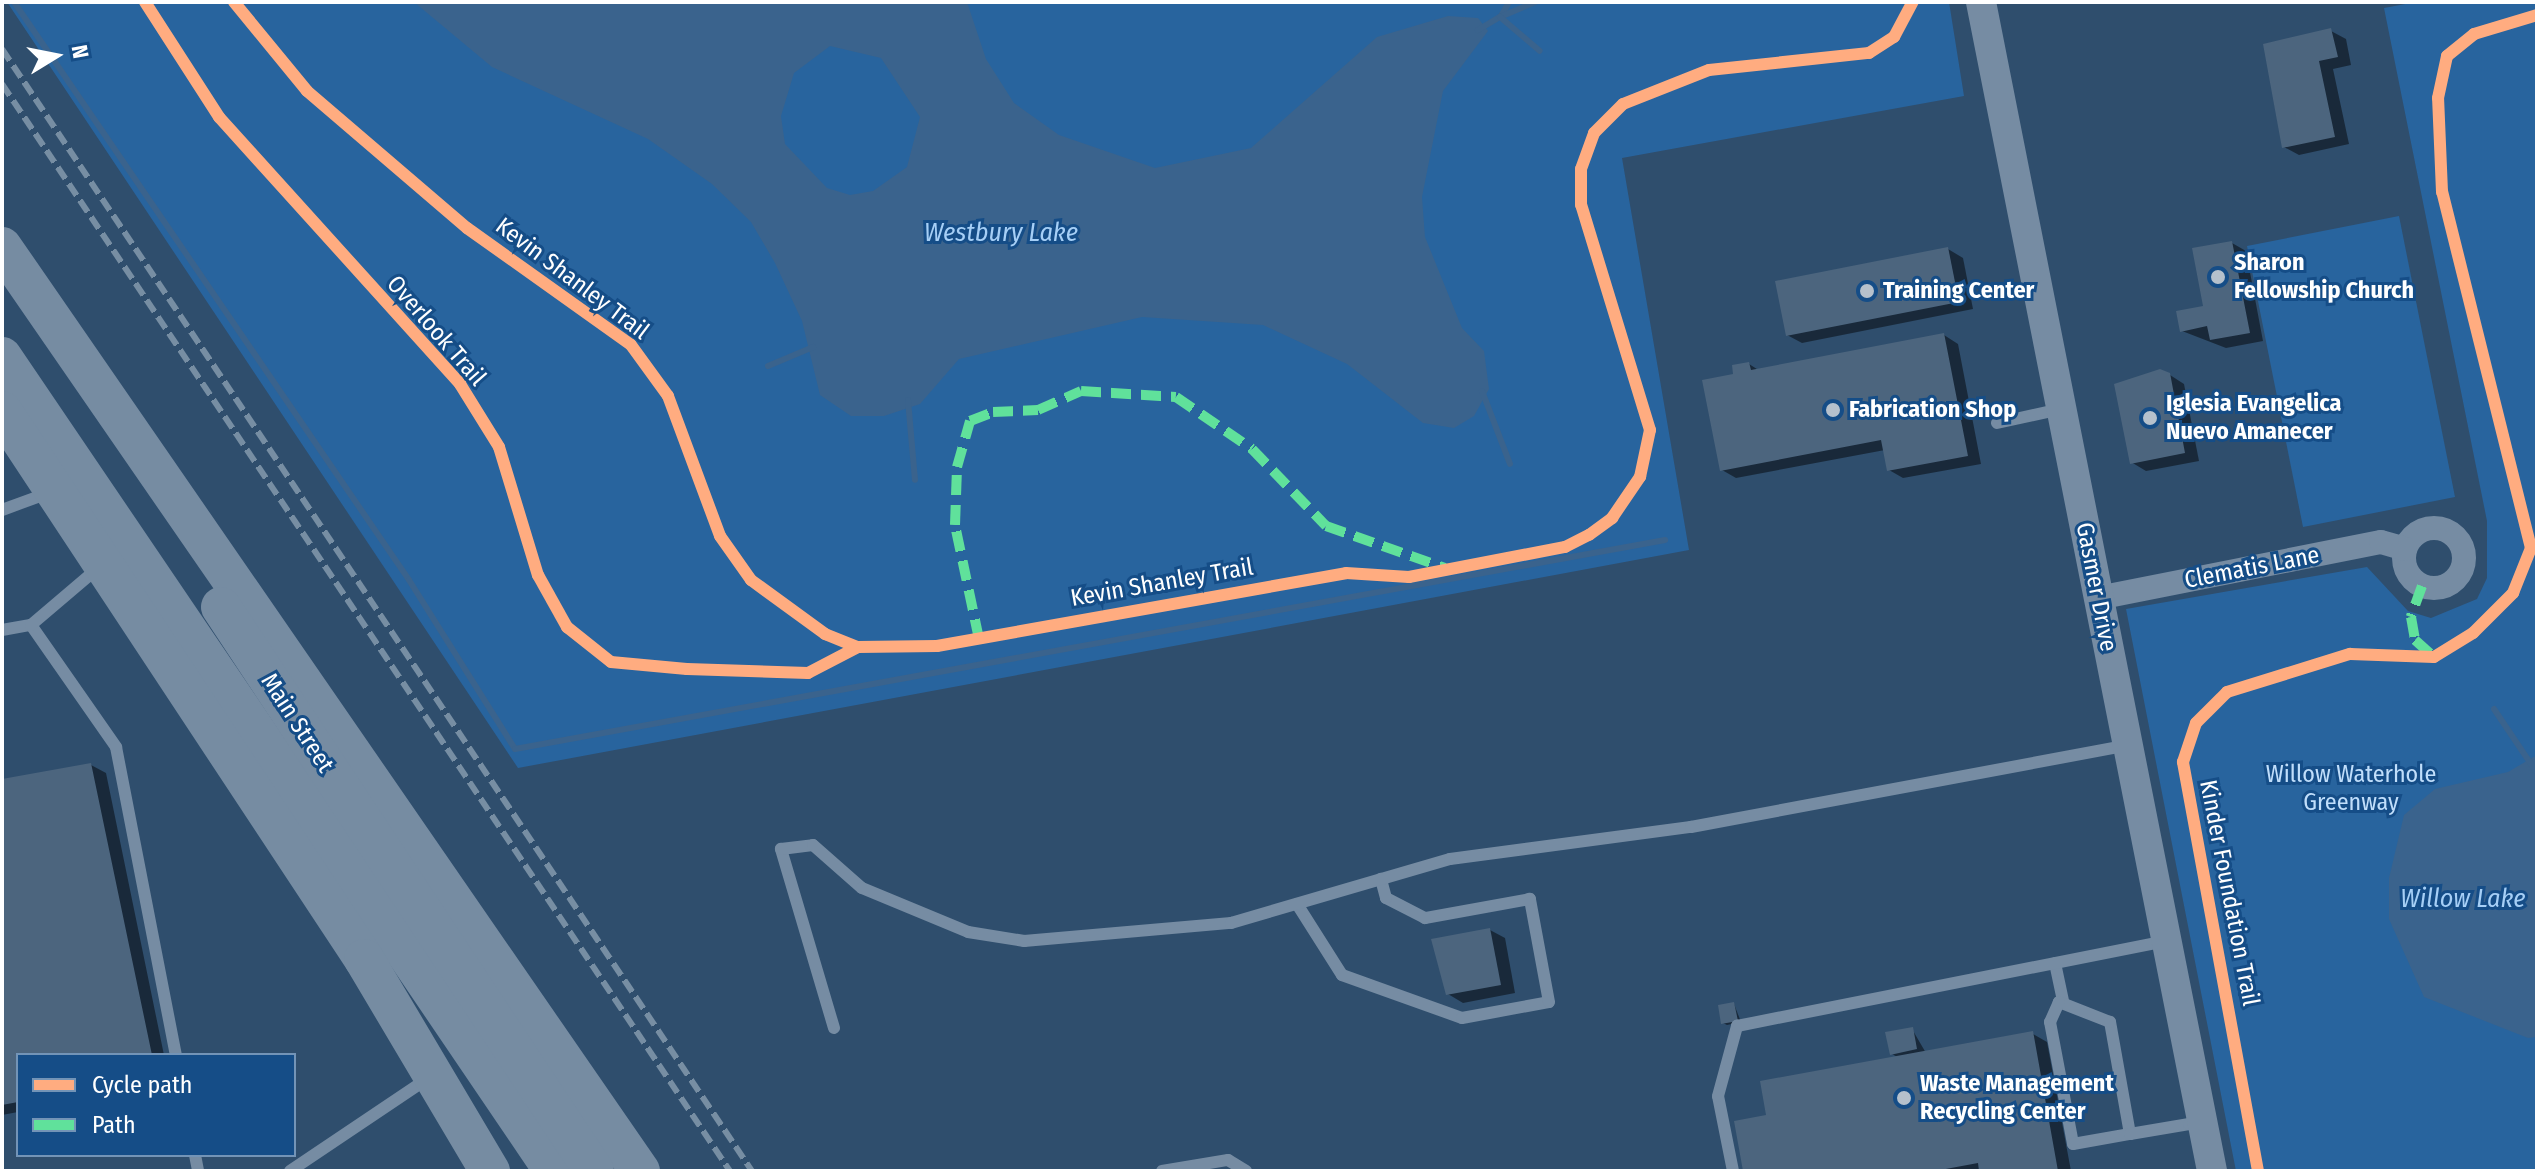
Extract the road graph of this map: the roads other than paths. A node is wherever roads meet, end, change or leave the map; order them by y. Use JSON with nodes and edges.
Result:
{"nodes":[{"id":1,"x":1981,"y":2,"type":"edge"},
{"id":2,"x":2,"y":247,"type":"edge"},
{"id":3,"x":2,"y":272,"type":"edge"},
{"id":4,"x":2,"y":357,"type":"edge"},
{"id":5,"x":2061,"y":409,"type":"junction"},
{"id":6,"x":4,"y":421,"type":"edge"},
{"id":7,"x":1997,"y":423,"type":"dead end"},
{"id":8,"x":54,"y":490,"type":"junction"},
{"id":9,"x":2,"y":510,"type":"edge"},
{"id":10,"x":2405,"y":549,"type":"dead end"},
{"id":11,"x":103,"y":564,"type":"junction"},
{"id":12,"x":2098,"y":598,"type":"junction"},
{"id":13,"x":31,"y":625,"type":"junction"},
{"id":14,"x":2,"y":630,"type":"edge"},
{"id":15,"x":2128,"y":745,"type":"junction"},
{"id":16,"x":1381,"y":879,"type":"junction"},
{"id":17,"x":1297,"y":904,"type":"junction"},
{"id":18,"x":2167,"y":941,"type":"junction"},
{"id":19,"x":2055,"y":963,"type":"junction"},
{"id":20,"x":450,"y":987,"type":"junction"},
{"id":21,"x":2063,"y":1001,"type":"junction"},
{"id":22,"x":834,"y":1028,"type":"dead end"},
{"id":23,"x":176,"y":1053,"type":"edge"},
{"id":24,"x":433,"y":1075,"type":"junction"},
{"id":25,"x":2201,"y":1121,"type":"junction"},
{"id":26,"x":2130,"y":1134,"type":"junction"},
{"id":27,"x":290,"y":1171,"type":"edge"},
{"id":28,"x":490,"y":1171,"type":"edge"},
{"id":29,"x":554,"y":1171,"type":"edge"},
{"id":30,"x":594,"y":1171,"type":"edge"},
{"id":31,"x":640,"y":1171,"type":"edge"},
{"id":32,"x":1162,"y":1171,"type":"edge"},
{"id":33,"x":1246,"y":1171,"type":"edge"},
{"id":34,"x":1733,"y":1171,"type":"edge"},
{"id":35,"x":2212,"y":1171,"type":"edge"}],
"edges":[{"from":1,"to":5,"type":"street","name":"Gasmer Drive"},
{"from":2,"to":31,"type":"highway"},
{"from":3,"to":20,"type":"highway","name":"Main Street"},
{"from":4,"to":20,"type":"highway","name":"Main Street"},
{"from":5,"to":7,"type":"lane"},
{"from":5,"to":12,"type":"street","name":"Gasmer Drive"},
{"from":6,"to":8,"type":"highway"},
{"from":8,"to":9,"type":"lane"},
{"from":8,"to":11,"type":"highway"},
{"from":10,"to":12,"type":"street","name":"Clematis Lane"},
{"from":11,"to":13,"type":"lane"},
{"from":11,"to":24,"type":"highway"},
{"from":12,"to":15,"type":"street","name":"Gasmer Drive"},
{"from":13,"to":14,"type":"lane"},
{"from":13,"to":23,"type":"lane"},
{"from":15,"to":16,"type":"lane"},
{"from":15,"to":18,"type":"street","name":"Gasmer Drive"},
{"from":16,"to":17,"type":"lane"},
{"from":16,"to":17,"type":"lane"},
{"from":17,"to":22,"type":"lane"},
{"from":18,"to":19,"type":"lane"},
{"from":18,"to":25,"type":"street","name":"Gasmer Drive"},
{"from":19,"to":21,"type":"lane"},
{"from":19,"to":34,"type":"lane"},
{"from":20,"to":29,"type":"highway","name":"Main Street"},
{"from":20,"to":30,"type":"highway","name":"Main Street"},
{"from":21,"to":26,"type":"lane"},
{"from":21,"to":26,"type":"lane"},
{"from":24,"to":27,"type":"lane"},
{"from":24,"to":28,"type":"highway"},
{"from":25,"to":26,"type":"lane"},
{"from":25,"to":35,"type":"street","name":"Gasmer Drive"},
{"from":32,"to":33,"type":"lane"}]}
